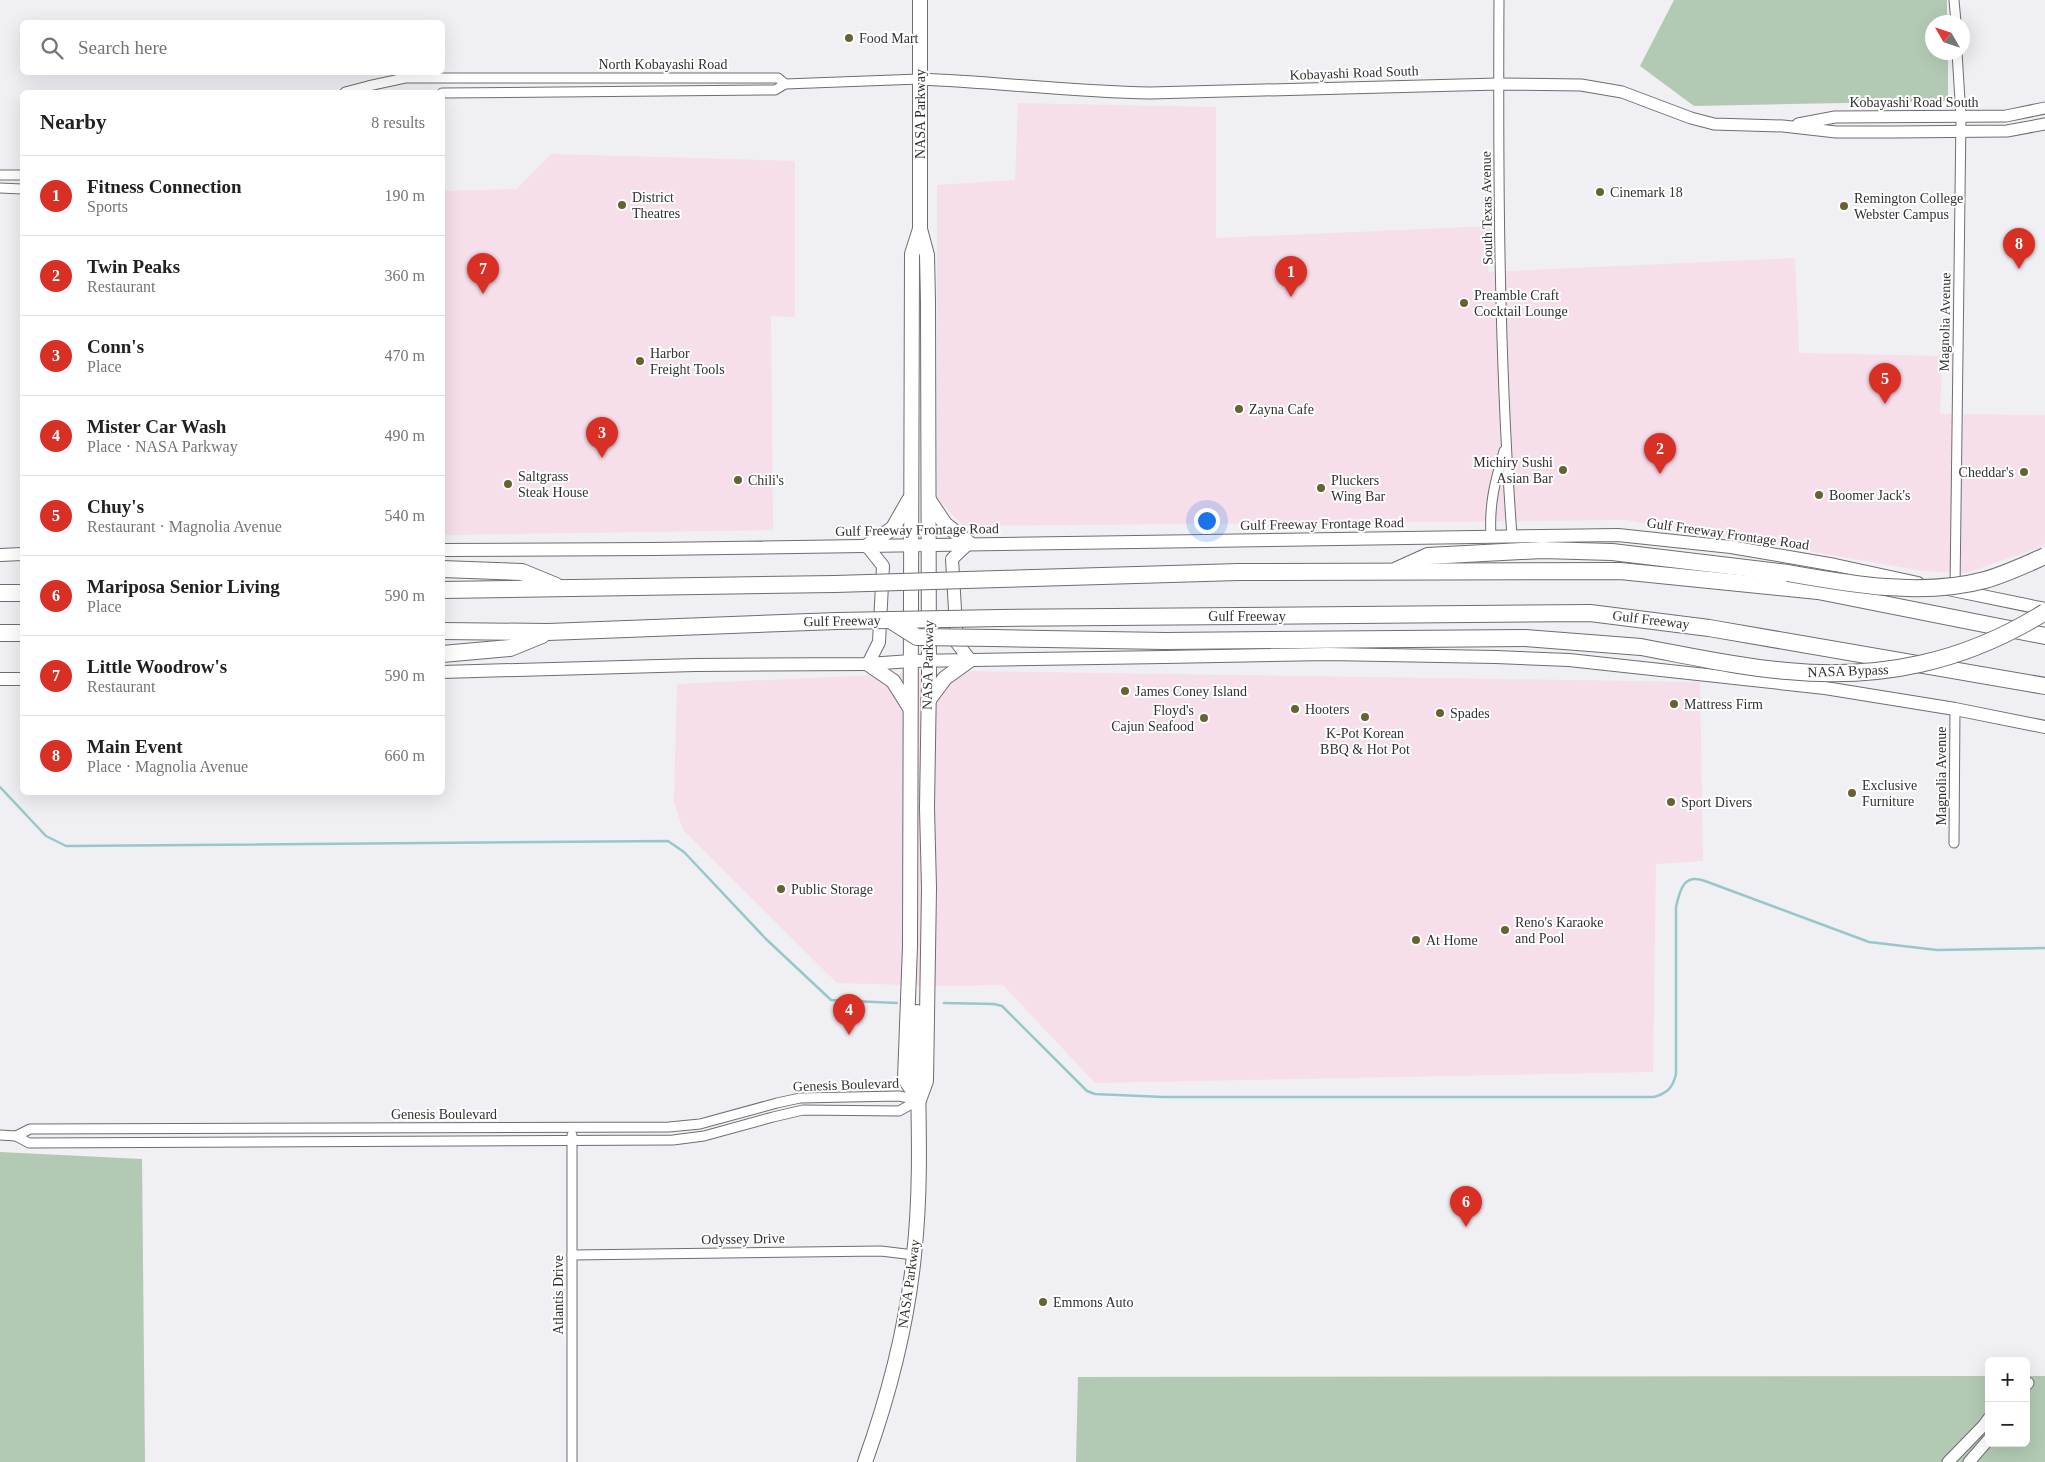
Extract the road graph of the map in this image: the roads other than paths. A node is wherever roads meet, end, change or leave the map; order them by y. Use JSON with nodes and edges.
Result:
{"nodes":[{"id":1,"x":920,"y":0,"type":"edge"},
{"id":2,"x":1499,"y":0,"type":"edge"},
{"id":3,"x":1954,"y":0,"type":"edge"},
{"id":4,"x":1955,"y":15,"type":"edge"},
{"id":5,"x":1957,"y":60,"type":"edge"},
{"id":6,"x":539,"y":78,"type":"junction"},
{"id":7,"x":920,"y":79,"type":"junction"},
{"id":8,"x":785,"y":84,"type":"junction"},
{"id":9,"x":1498,"y":84,"type":"junction"},
{"id":10,"x":353,"y":90,"type":"edge"},
{"id":11,"x":445,"y":93,"type":"edge"},
{"id":12,"x":538,"y":93,"type":"junction"},
{"id":13,"x":2045,"y":108,"type":"edge"},
{"id":14,"x":1961,"y":118,"type":"junction"},
{"id":15,"x":2045,"y":124,"type":"edge"},
{"id":16,"x":1784,"y":126,"type":"junction"},
{"id":17,"x":1961,"y":132,"type":"junction"},
{"id":18,"x":20,"y":175,"type":"edge"},
{"id":19,"x":0,"y":176,"type":"edge"},
{"id":20,"x":0,"y":188,"type":"edge"},
{"id":21,"x":20,"y":188,"type":"edge"},
{"id":22,"x":920,"y":229,"type":"junction"},
{"id":23,"x":1505,"y":446,"type":"junction"},
{"id":24,"x":910,"y":497,"type":"junction"},
{"id":25,"x":928,"y":500,"type":"junction"},
{"id":26,"x":1491,"y":536,"type":"junction"},
{"id":27,"x":1512,"y":536,"type":"junction"},
{"id":28,"x":969,"y":543,"type":"junction"},
{"id":29,"x":910,"y":545,"type":"junction"},
{"id":30,"x":928,"y":545,"type":"junction"},
{"id":31,"x":867,"y":546,"type":"junction"},
{"id":32,"x":445,"y":550,"type":"edge"},
{"id":33,"x":20,"y":554,"type":"edge"},
{"id":34,"x":0,"y":555,"type":"edge"},
{"id":35,"x":2045,"y":556,"type":"edge"},
{"id":36,"x":445,"y":569,"type":"edge"},
{"id":37,"x":1390,"y":573,"type":"junction"},
{"id":38,"x":563,"y":588,"type":"junction"},
{"id":39,"x":445,"y":590,"type":"edge"},
{"id":40,"x":1955,"y":591,"type":"junction"},
{"id":41,"x":2045,"y":611,"type":"edge"},
{"id":42,"x":890,"y":620,"type":"junction"},
{"id":43,"x":445,"y":631,"type":"edge"},
{"id":44,"x":548,"y":632,"type":"junction"},
{"id":45,"x":0,"y":633,"type":"edge"},
{"id":46,"x":20,"y":633,"type":"edge"},
{"id":47,"x":2045,"y":636,"type":"edge"},
{"id":48,"x":445,"y":654,"type":"edge"},
{"id":49,"x":929,"y":660,"type":"junction"},
{"id":50,"x":970,"y":660,"type":"junction"},
{"id":51,"x":911,"y":661,"type":"junction"},
{"id":52,"x":868,"y":664,"type":"junction"},
{"id":53,"x":445,"y":672,"type":"edge"},
{"id":54,"x":0,"y":679,"type":"edge"},
{"id":55,"x":20,"y":679,"type":"edge"},
{"id":56,"x":2045,"y":686,"type":"edge"},
{"id":57,"x":928,"y":702,"type":"junction"},
{"id":58,"x":1955,"y":709,"type":"junction"},
{"id":59,"x":911,"y":710,"type":"junction"},
{"id":60,"x":2045,"y":728,"type":"edge"},
{"id":61,"x":1954,"y":843,"type":"dead end"},
{"id":62,"x":910,"y":946,"type":"junction"},
{"id":63,"x":929,"y":946,"type":"junction"},
{"id":64,"x":919,"y":1100,"type":"junction"},
{"id":65,"x":572,"y":1127,"type":"junction"},
{"id":66,"x":293,"y":1128,"type":"junction"},
{"id":67,"x":431,"y":1128,"type":"junction"},
{"id":68,"x":0,"y":1136,"type":"edge"},
{"id":69,"x":16,"y":1136,"type":"junction"},
{"id":70,"x":572,"y":1139,"type":"junction"},
{"id":71,"x":431,"y":1140,"type":"junction"},
{"id":72,"x":293,"y":1141,"type":"junction"},
{"id":73,"x":572,"y":1255,"type":"junction"},
{"id":74,"x":914,"y":1255,"type":"junction"},
{"id":75,"x":1985,"y":1424,"type":"edge"},
{"id":76,"x":1985,"y":1444,"type":"edge"},
{"id":77,"x":572,"y":1462,"type":"edge"},
{"id":78,"x":865,"y":1462,"type":"edge"},
{"id":79,"x":1948,"y":1462,"type":"edge"},
{"id":80,"x":1968,"y":1462,"type":"edge"}],
"edges":[{"from":1,"to":7,"type":"main road","name":"NASA Parkway"},
{"from":2,"to":9,"type":"street","name":"South Texas Avenue"},
{"from":3,"to":4,"type":"street"},
{"from":5,"to":14,"type":"street","name":"Magnolia Avenue"},
{"from":6,"to":8,"type":"street","name":"North Kobayashi Road"},
{"from":6,"to":10,"type":"street","name":"North Kobayashi Road"},
{"from":6,"to":12,"type":"street"},
{"from":7,"to":8,"type":"street","name":"North Kobayashi Road"},
{"from":7,"to":9,"type":"street","name":"Kobayashi Road South"},
{"from":7,"to":22,"type":"main road","name":"NASA Parkway"},
{"from":8,"to":12,"type":"street","name":"North Kobayashi Road"},
{"from":9,"to":16,"type":"street","name":"Kobayashi Road South"},
{"from":9,"to":23,"type":"street","name":"South Texas Avenue"},
{"from":11,"to":12,"type":"street","name":"North Kobayashi Road"},
{"from":13,"to":14,"type":"street","name":"Kobayashi Road South"},
{"from":14,"to":16,"type":"street","name":"Kobayashi Road South"},
{"from":14,"to":17,"type":"street","name":"Magnolia Avenue"},
{"from":15,"to":17,"type":"street","name":"Kobayashi Road South"},
{"from":16,"to":17,"type":"street","name":"Kobayashi Road South"},
{"from":17,"to":40,"type":"street","name":"Magnolia Avenue"},
{"from":18,"to":19,"type":"street"},
{"from":20,"to":21,"type":"street"},
{"from":22,"to":24,"type":"main road","name":"NASA Parkway"},
{"from":22,"to":25,"type":"main road","name":"NASA Parkway"},
{"from":23,"to":26,"type":"street","name":"South Texas Avenue"},
{"from":23,"to":27,"type":"street","name":"South Texas Avenue"},
{"from":24,"to":29,"type":"main road","name":"NASA Parkway"},
{"from":24,"to":31,"type":"main road"},
{"from":25,"to":28,"type":"main road"},
{"from":25,"to":30,"type":"main road","name":"NASA Parkway"},
{"from":26,"to":27,"type":"main road","name":"Gulf Freeway Frontage Road"},
{"from":26,"to":28,"type":"main road","name":"Gulf Freeway Frontage Road"},
{"from":27,"to":40,"type":"main road","name":"Gulf Freeway Frontage Road"},
{"from":28,"to":30,"type":"main road","name":"Gulf Freeway Frontage Road"},
{"from":28,"to":50,"type":"main road"},
{"from":29,"to":30,"type":"main road","name":"Gulf Freeway Frontage Road"},
{"from":29,"to":31,"type":"main road","name":"Gulf Freeway Frontage Road"},
{"from":29,"to":51,"type":"main road","name":"NASA Parkway"},
{"from":30,"to":49,"type":"main road","name":"NASA Parkway"},
{"from":31,"to":32,"type":"main road","name":"Gulf Freeway Frontage Road"},
{"from":31,"to":52,"type":"main road"},
{"from":33,"to":34,"type":"main road"},
{"from":35,"to":37,"type":"highway","bridge":true},
{"from":36,"to":38,"type":"highway"},
{"from":37,"to":38,"type":"highway","bridge":true},
{"from":37,"to":47,"type":"highway"},
{"from":38,"to":39,"type":"highway"},
{"from":40,"to":41,"type":"main road","name":"Gulf Freeway Frontage Road"},
{"from":41,"to":42,"type":"highway","name":"NASA Bypass","bridge":true},
{"from":42,"to":44,"type":"highway","name":"Gulf Freeway","bridge":true},
{"from":42,"to":56,"type":"highway","name":"Gulf Freeway","bridge":true},
{"from":43,"to":44,"type":"highway","name":"Gulf Freeway"},
{"from":44,"to":48,"type":"highway"},
{"from":45,"to":46,"type":"highway"},
{"from":49,"to":50,"type":"main road"},
{"from":49,"to":51,"type":"main road"},
{"from":49,"to":57,"type":"main road","name":"NASA Parkway"},
{"from":50,"to":57,"type":"main road"},
{"from":50,"to":58,"type":"main road"},
{"from":51,"to":52,"type":"main road"},
{"from":51,"to":59,"type":"main road","name":"NASA Parkway"},
{"from":52,"to":53,"type":"main road"},
{"from":52,"to":59,"type":"main road"},
{"from":54,"to":55,"type":"main road"},
{"from":57,"to":63,"type":"main road","name":"NASA Parkway"},
{"from":58,"to":60,"type":"main road"},
{"from":58,"to":61,"type":"street","name":"Magnolia Avenue"},
{"from":59,"to":62,"type":"main road","name":"NASA Parkway"},
{"from":62,"to":63,"type":"main road"},
{"from":62,"to":64,"type":"main road","name":"NASA Parkway"},
{"from":63,"to":64,"type":"main road","name":"NASA Parkway"},
{"from":64,"to":65,"type":"street","name":"Genesis Boulevard"},
{"from":64,"to":70,"type":"street","name":"Genesis Boulevard"},
{"from":64,"to":74,"type":"main road","name":"NASA Parkway"},
{"from":65,"to":67,"type":"street","name":"Genesis Boulevard"},
{"from":65,"to":70,"type":"street","name":"Atlantis Drive"},
{"from":66,"to":67,"type":"street","name":"Genesis Boulevard"},
{"from":66,"to":69,"type":"street","name":"Genesis Boulevard"},
{"from":66,"to":72,"type":"street"},
{"from":67,"to":71,"type":"street"},
{"from":68,"to":69,"type":"street","name":"Genesis Boulevard"},
{"from":69,"to":72,"type":"street","name":"Genesis Boulevard"},
{"from":70,"to":71,"type":"street","name":"Genesis Boulevard"},
{"from":70,"to":73,"type":"street","name":"Atlantis Drive"},
{"from":71,"to":72,"type":"street","name":"Genesis Boulevard"},
{"from":73,"to":74,"type":"street","name":"Odyssey Drive"},
{"from":73,"to":77,"type":"street","name":"Atlantis Drive"},
{"from":74,"to":78,"type":"main road","name":"NASA Parkway"},
{"from":75,"to":79,"type":"street"},
{"from":76,"to":80,"type":"street"}]}
